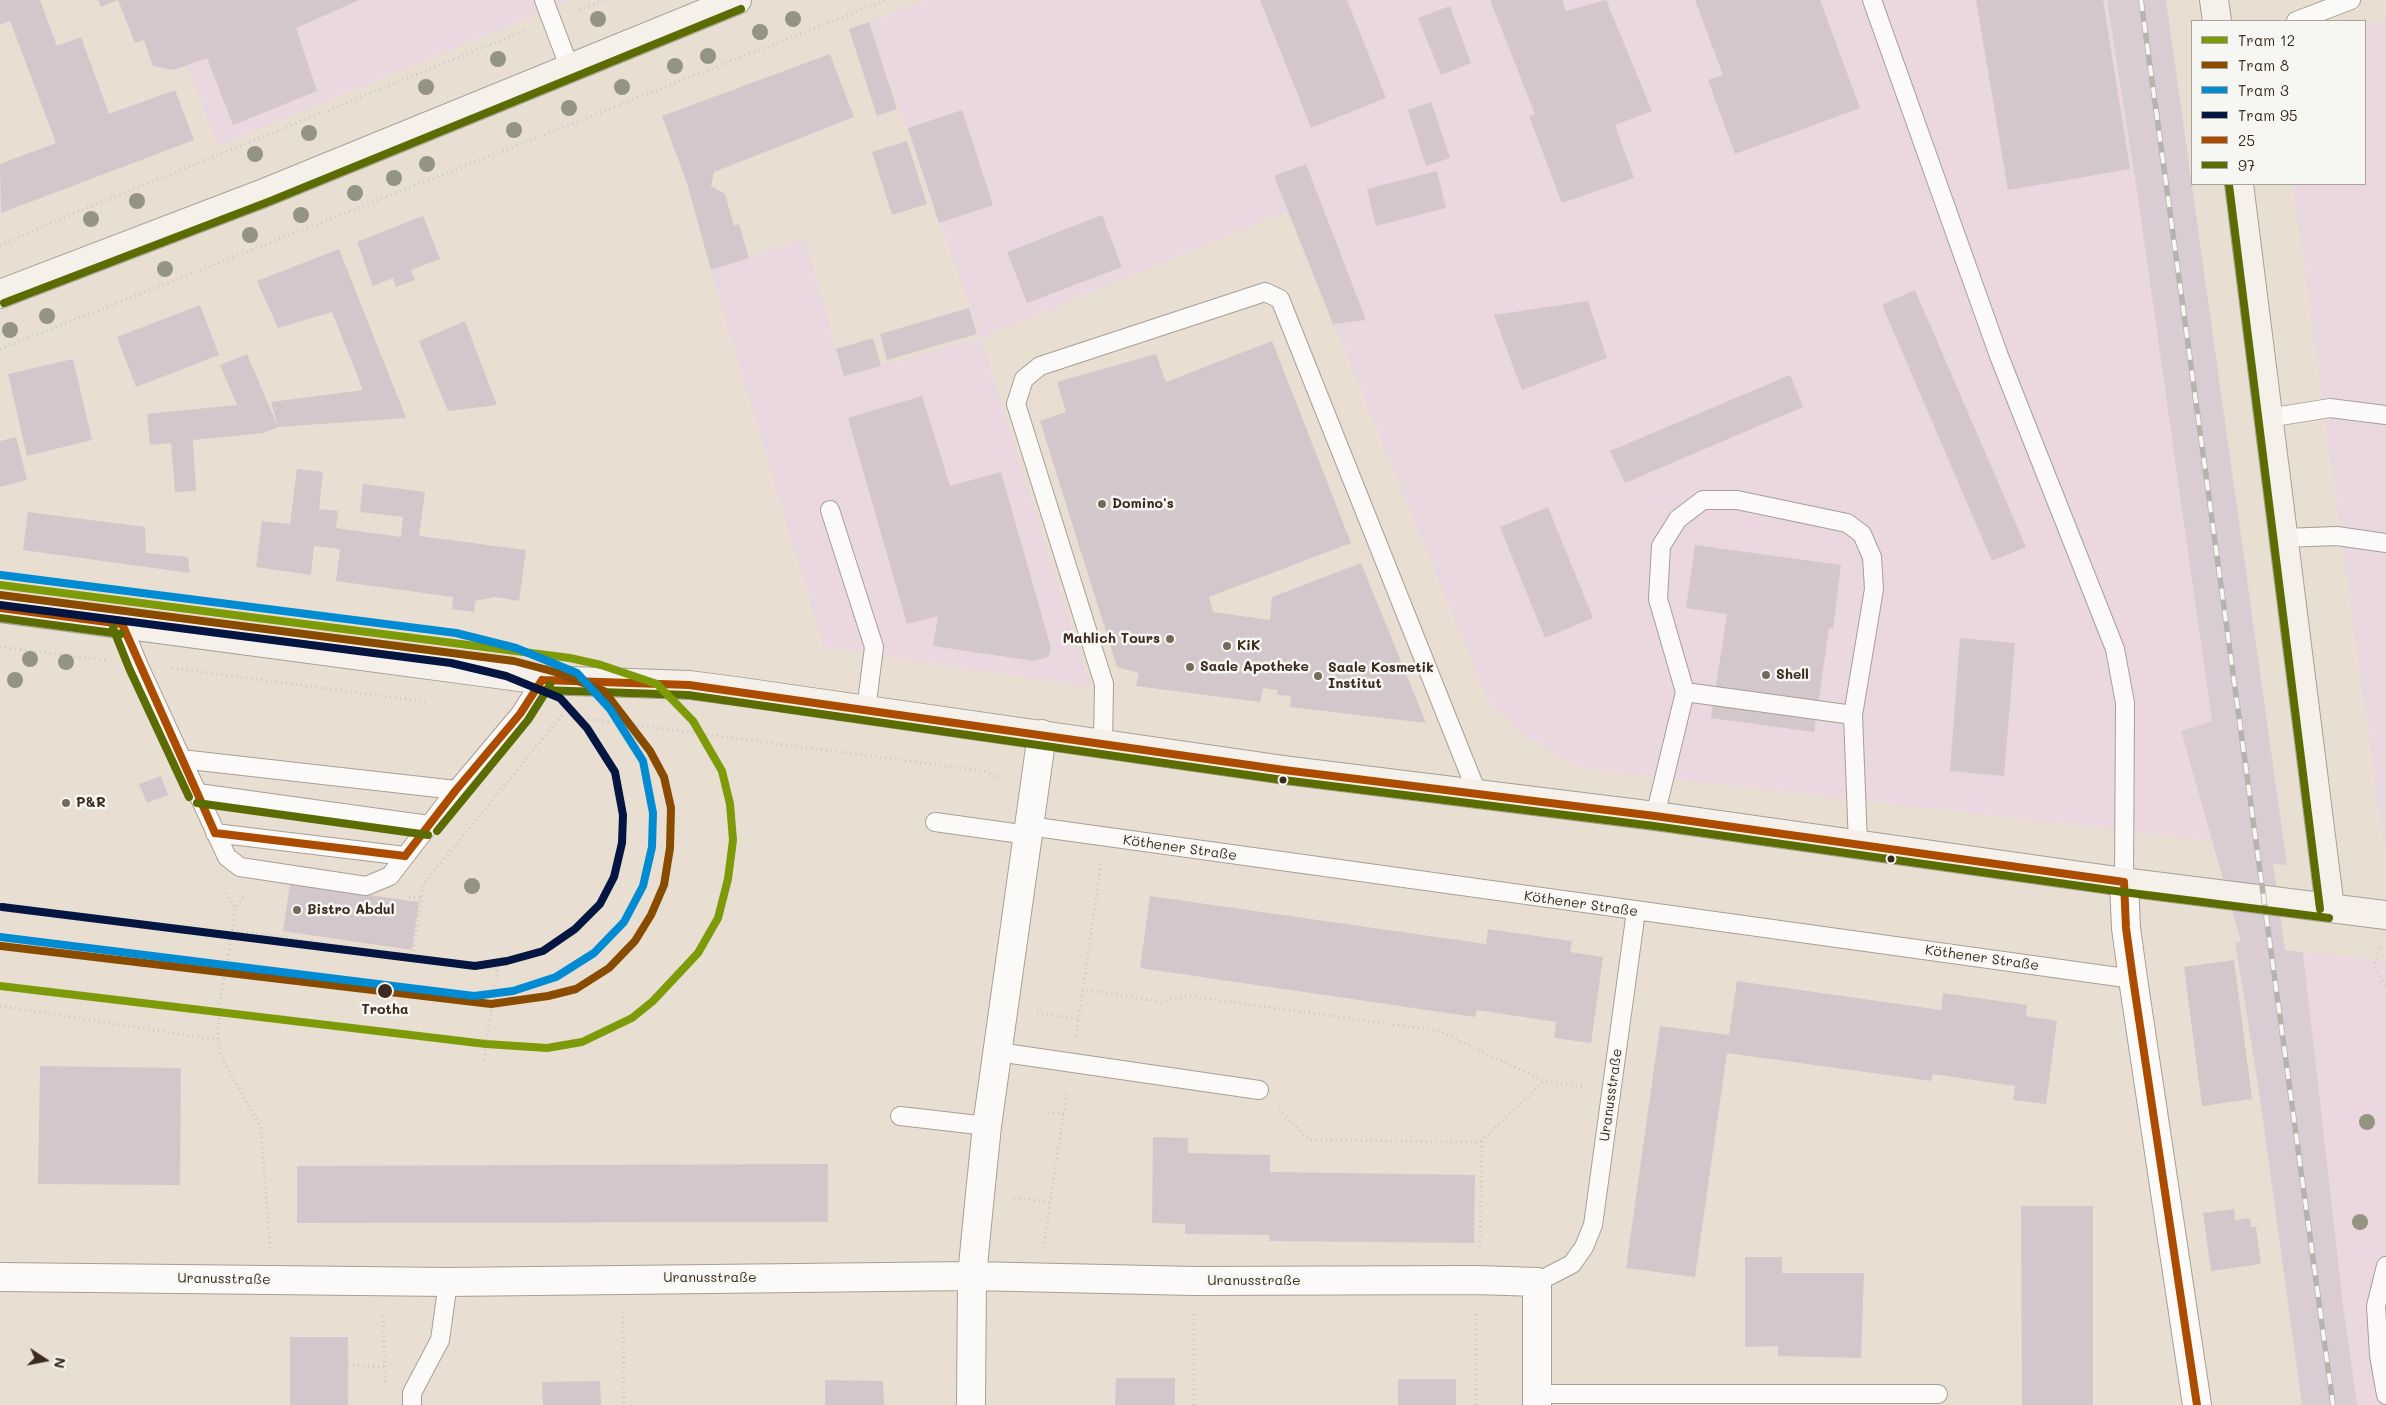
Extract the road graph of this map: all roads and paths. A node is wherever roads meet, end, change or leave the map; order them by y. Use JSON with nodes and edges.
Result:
{"nodes":[{"id":1,"x":544,"y":0,"type":"edge"},
{"id":2,"x":604,"y":0,"type":"edge"},
{"id":3,"x":737,"y":0,"type":"edge"},
{"id":4,"x":886,"y":0,"type":"edge"},
{"id":5,"x":1872,"y":0,"type":"edge"},
{"id":6,"x":2214,"y":0,"type":"edge"},
{"id":7,"x":2351,"y":0,"type":"edge"},
{"id":8,"x":552,"y":20,"type":"junction"},
{"id":9,"x":2217,"y":20,"type":"edge"},
{"id":10,"x":2299,"y":20,"type":"edge"},
{"id":11,"x":570,"y":69,"type":"junction"},
{"id":12,"x":2239,"y":185,"type":"edge"},
{"id":13,"x":0,"y":246,"type":"edge"},
{"id":14,"x":0,"y":294,"type":"edge"},
{"id":15,"x":0,"y":349,"type":"edge"},
{"id":16,"x":2386,"y":415,"type":"edge"},
{"id":17,"x":2268,"y":418,"type":"junction"},
{"id":18,"x":830,"y":510,"type":"dead end"},
{"id":19,"x":2283,"y":538,"type":"junction"},
{"id":20,"x":2386,"y":543,"type":"edge"},
{"id":21,"x":0,"y":608,"type":"edge"},
{"id":22,"x":122,"y":624,"type":"junction"},
{"id":23,"x":0,"y":646,"type":"edge"},
{"id":24,"x":138,"y":664,"type":"junction"},
{"id":25,"x":542,"y":680,"type":"junction"},
{"id":26,"x":1685,"y":692,"type":"junction"},
{"id":27,"x":432,"y":702,"type":"dead end"},
{"id":28,"x":866,"y":710,"type":"junction"},
{"id":29,"x":1853,"y":715,"type":"junction"},
{"id":30,"x":1042,"y":734,"type":"junction"},
{"id":31,"x":1103,"y":744,"type":"junction"},
{"id":32,"x":181,"y":759,"type":"junction"},
{"id":33,"x":456,"y":790,"type":"junction"},
{"id":34,"x":198,"y":793,"type":"junction"},
{"id":35,"x":1478,"y":795,"type":"junction"},
{"id":36,"x":1655,"y":816,"type":"junction"},
{"id":37,"x":935,"y":822,"type":"dead end"},
{"id":38,"x":429,"y":825,"type":"junction"},
{"id":39,"x":1021,"y":831,"type":"junction"},
{"id":40,"x":216,"y":833,"type":"junction"},
{"id":41,"x":1104,"y":838,"type":"junction"},
{"id":42,"x":1858,"y":844,"type":"junction"},
{"id":43,"x":405,"y":856,"type":"junction"},
{"id":44,"x":2124,"y":882,"type":"junction"},
{"id":45,"x":247,"y":892,"type":"dead end"},
{"id":46,"x":402,"y":896,"type":"dead end"},
{"id":47,"x":421,"y":898,"type":"junction"},
{"id":48,"x":2330,"y":908,"type":"junction"},
{"id":49,"x":1636,"y":911,"type":"junction"},
{"id":50,"x":2386,"y":915,"type":"edge"},
{"id":51,"x":232,"y":930,"type":"junction"},
{"id":52,"x":2381,"y":942,"type":"dead end"},
{"id":53,"x":413,"y":956,"type":"junction"},
{"id":54,"x":2133,"y":979,"type":"junction"},
{"id":55,"x":2386,"y":989,"type":"edge"},
{"id":56,"x":1083,"y":990,"type":"junction"},
{"id":57,"x":0,"y":1006,"type":"edge"},
{"id":58,"x":1033,"y":1013,"type":"dead end"},
{"id":59,"x":1078,"y":1019,"type":"junction"},
{"id":60,"x":218,"y":1040,"type":"junction"},
{"id":61,"x":998,"y":1052,"type":"junction"},
{"id":62,"x":1072,"y":1063,"type":"junction"},
{"id":63,"x":483,"y":1064,"type":"dead end"},
{"id":64,"x":1544,"y":1081,"type":"junction"},
{"id":65,"x":1259,"y":1090,"type":"joint"},
{"id":66,"x":1612,"y":1090,"type":"junction"},
{"id":67,"x":1043,"y":1112,"type":"dead end"},
{"id":68,"x":1064,"y":1114,"type":"junction"},
{"id":69,"x":900,"y":1116,"type":"dead end"},
{"id":70,"x":987,"y":1126,"type":"junction"},
{"id":71,"x":1482,"y":1140,"type":"junction"},
{"id":72,"x":2386,"y":1266,"type":"edge"},
{"id":73,"x":1478,"y":1269,"type":"junction"},
{"id":74,"x":972,"y":1276,"type":"junction"},
{"id":75,"x":0,"y":1277,"type":"edge"},
{"id":76,"x":622,"y":1279,"type":"junction"},
{"id":77,"x":1039,"y":1279,"type":"junction"},
{"id":78,"x":272,"y":1280,"type":"junction"},
{"id":79,"x":1194,"y":1281,"type":"junction"},
{"id":80,"x":384,"y":1282,"type":"junction"},
{"id":81,"x":448,"y":1282,"type":"junction"},
{"id":82,"x":1536,"y":1282,"type":"junction"},
{"id":83,"x":348,"y":1365,"type":"dead end"},
{"id":84,"x":384,"y":1367,"type":"junction"},
{"id":85,"x":2384,"y":1374,"type":"edge"},
{"id":86,"x":385,"y":1386,"type":"dead end"},
{"id":87,"x":1938,"y":1394,"type":"dead end"},
{"id":88,"x":2386,"y":1395,"type":"edge"},
{"id":89,"x":1537,"y":1399,"type":"edge"},
{"id":90,"x":412,"y":1405,"type":"edge"},
{"id":91,"x":624,"y":1405,"type":"edge"},
{"id":92,"x":971,"y":1405,"type":"edge"},
{"id":93,"x":1194,"y":1405,"type":"edge"},
{"id":94,"x":1476,"y":1405,"type":"edge"},
{"id":95,"x":2197,"y":1405,"type":"edge"}],
"edges":[{"from":1,"to":8,"type":"lane"},
{"from":2,"to":8,"type":"path"},
{"from":3,"to":11,"type":"main road"},
{"from":4,"to":15,"type":"path"},
{"from":5,"to":44,"type":"lane"},
{"from":6,"to":9,"type":"main road"},
{"from":7,"to":10,"type":"lane"},
{"from":8,"to":11,"type":"lane"},
{"from":8,"to":13,"type":"path"},
{"from":11,"to":14,"type":"main road"},
{"from":12,"to":17,"type":"main road"},
{"from":16,"to":17,"type":"lane"},
{"from":17,"to":19,"type":"main road"},
{"from":18,"to":28,"type":"lane"},
{"from":19,"to":20,"type":"lane"},
{"from":19,"to":48,"type":"main road"},
{"from":21,"to":22,"type":"main road"},
{"from":22,"to":24,"type":"lane"},
{"from":22,"to":25,"type":"main road"},
{"from":23,"to":24,"type":"path"},
{"from":24,"to":27,"type":"path"},
{"from":24,"to":32,"type":"lane"},
{"from":25,"to":28,"type":"main road"},
{"from":25,"to":33,"type":"lane"},
{"from":26,"to":29,"type":"lane"},
{"from":26,"to":29,"type":"lane"},
{"from":26,"to":36,"type":"lane"},
{"from":28,"to":30,"type":"main road"},
{"from":29,"to":42,"type":"lane"},
{"from":30,"to":31,"type":"main road"},
{"from":30,"to":39,"type":"street"},
{"from":31,"to":35,"type":"main road"},
{"from":31,"to":35,"type":"lane"},
{"from":32,"to":33,"type":"lane"},
{"from":32,"to":34,"type":"lane"},
{"from":33,"to":38,"type":"lane"},
{"from":34,"to":38,"type":"lane"},
{"from":34,"to":40,"type":"lane"},
{"from":35,"to":36,"type":"main road"},
{"from":36,"to":42,"type":"main road"},
{"from":37,"to":39,"type":"lane","name":"Köthener Straße"},
{"from":38,"to":43,"type":"lane"},
{"from":39,"to":41,"type":"lane","name":"Köthener Straße"},
{"from":39,"to":47,"type":"path"},
{"from":39,"to":61,"type":"street"},
{"from":40,"to":43,"type":"lane"},
{"from":40,"to":43,"type":"lane"},
{"from":41,"to":49,"type":"lane","name":"Köthener Straße"},
{"from":41,"to":56,"type":"path"},
{"from":42,"to":44,"type":"main road"},
{"from":44,"to":48,"type":"main road"},
{"from":44,"to":54,"type":"street"},
{"from":45,"to":51,"type":"path"},
{"from":46,"to":47,"type":"path"},
{"from":47,"to":53,"type":"path"},
{"from":48,"to":50,"type":"main road"},
{"from":49,"to":54,"type":"lane","name":"Köthener Straße"},
{"from":49,"to":66,"type":"lane","name":"Uranusstraße"},
{"from":51,"to":53,"type":"path"},
{"from":51,"to":60,"type":"path"},
{"from":52,"to":55,"type":"path"},
{"from":53,"to":63,"type":"path"},
{"from":54,"to":95,"type":"street"},
{"from":56,"to":59,"type":"path"},
{"from":56,"to":64,"type":"path"},
{"from":57,"to":60,"type":"path"},
{"from":58,"to":59,"type":"path"},
{"from":59,"to":62,"type":"path"},
{"from":60,"to":78,"type":"path"},
{"from":61,"to":62,"type":"lane"},
{"from":61,"to":70,"type":"street"},
{"from":62,"to":65,"type":"lane"},
{"from":62,"to":68,"type":"path"},
{"from":64,"to":66,"type":"path"},
{"from":64,"to":71,"type":"path"},
{"from":65,"to":71,"type":"path"},
{"from":66,"to":82,"type":"lane","name":"Uranusstraße"},
{"from":67,"to":68,"type":"path"},
{"from":68,"to":77,"type":"path"},
{"from":69,"to":70,"type":"lane"},
{"from":70,"to":74,"type":"street"},
{"from":71,"to":73,"type":"path"},
{"from":72,"to":85,"type":"lane"},
{"from":73,"to":79,"type":"street","name":"Uranusstraße"},
{"from":73,"to":82,"type":"street","name":"Uranusstraße"},
{"from":73,"to":94,"type":"path"},
{"from":74,"to":76,"type":"street","name":"Uranusstraße"},
{"from":74,"to":77,"type":"street","name":"Uranusstraße"},
{"from":74,"to":92,"type":"street"},
{"from":75,"to":78,"type":"street","name":"Uranusstraße"},
{"from":76,"to":81,"type":"street","name":"Uranusstraße"},
{"from":76,"to":91,"type":"path"},
{"from":77,"to":79,"type":"street","name":"Uranusstraße"},
{"from":78,"to":80,"type":"street","name":"Uranusstraße"},
{"from":79,"to":93,"type":"path"},
{"from":80,"to":81,"type":"street","name":"Uranusstraße"},
{"from":80,"to":84,"type":"path"},
{"from":81,"to":90,"type":"lane"},
{"from":82,"to":89,"type":"street"},
{"from":83,"to":84,"type":"path"},
{"from":84,"to":86,"type":"path"},
{"from":85,"to":88,"type":"lane"},
{"from":87,"to":89,"type":"lane"}]}
